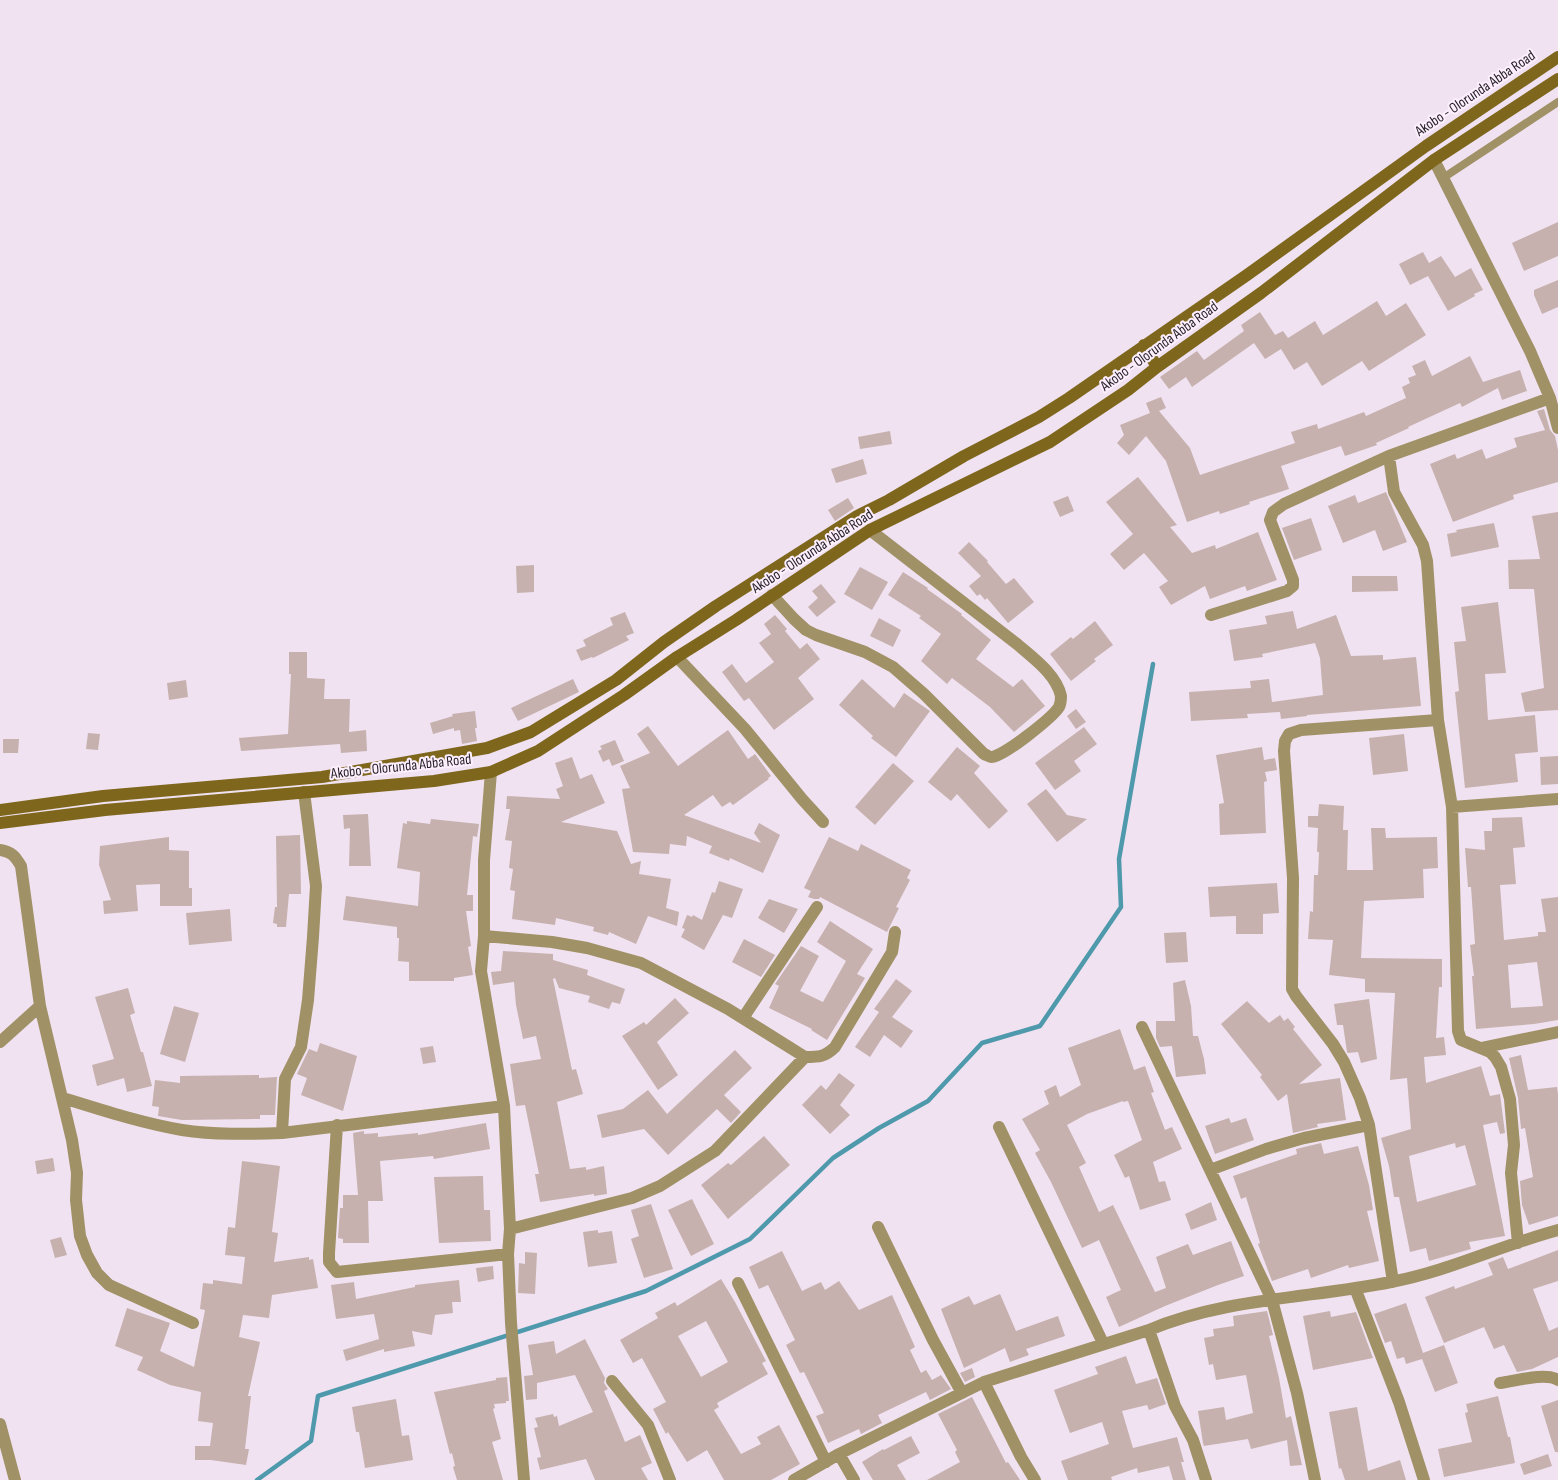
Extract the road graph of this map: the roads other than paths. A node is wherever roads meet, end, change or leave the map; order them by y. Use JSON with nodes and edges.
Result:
{"nodes":[{"id":1,"x":1558,"y":57,"type":"edge"},
{"id":2,"x":1558,"y":79,"type":"edge"},
{"id":3,"x":1558,"y":102,"type":"edge"},
{"id":4,"x":1434,"y":160,"type":"junction"},
{"id":5,"x":1444,"y":178,"type":"junction"},
{"id":6,"x":1144,"y":345,"type":"junction"},
{"id":7,"x":1157,"y":367,"type":"junction"},
{"id":8,"x":1550,"y":398,"type":"junction"},
{"id":9,"x":1557,"y":420,"type":"edge"},
{"id":10,"x":1389,"y":456,"type":"junction"},
{"id":11,"x":870,"y":530,"type":"junction"},
{"id":12,"x":772,"y":595,"type":"junction"},
{"id":13,"x":1211,"y":615,"type":"dead end"},
{"id":14,"x":677,"y":657,"type":"junction"},
{"id":15,"x":1438,"y":720,"type":"junction"},
{"id":16,"x":379,"y":767,"type":"junction"},
{"id":17,"x":490,"y":772,"type":"junction"},
{"id":18,"x":382,"y":786,"type":"junction"},
{"id":19,"x":304,"y":792,"type":"junction"},
{"id":20,"x":1558,"y":799,"type":"edge"},
{"id":21,"x":1452,"y":807,"type":"junction"},
{"id":22,"x":0,"y":810,"type":"edge"},
{"id":23,"x":823,"y":822,"type":"dead end"},
{"id":24,"x":0,"y":823,"type":"edge"},
{"id":25,"x":0,"y":850,"type":"edge"},
{"id":26,"x":817,"y":907,"type":"dead end"},
{"id":27,"x":895,"y":932,"type":"dead end"},
{"id":28,"x":484,"y":936,"type":"junction"},
{"id":29,"x":40,"y":1006,"type":"junction"},
{"id":30,"x":743,"y":1018,"type":"junction"},
{"id":31,"x":1142,"y":1027,"type":"dead end"},
{"id":32,"x":1558,"y":1032,"type":"edge"},
{"id":33,"x":0,"y":1042,"type":"edge"},
{"id":34,"x":1482,"y":1048,"type":"junction"},
{"id":35,"x":805,"y":1057,"type":"junction"},
{"id":36,"x":63,"y":1098,"type":"junction"},
{"id":37,"x":504,"y":1106,"type":"junction"},
{"id":38,"x":337,"y":1125,"type":"junction"},
{"id":39,"x":1369,"y":1125,"type":"junction"},
{"id":40,"x":999,"y":1127,"type":"dead end"},
{"id":41,"x":282,"y":1133,"type":"junction"},
{"id":42,"x":1210,"y":1170,"type":"junction"},
{"id":43,"x":878,"y":1228,"type":"dead end"},
{"id":44,"x":510,"y":1229,"type":"junction"},
{"id":45,"x":1558,"y":1230,"type":"edge"},
{"id":46,"x":1518,"y":1243,"type":"junction"},
{"id":47,"x":508,"y":1254,"type":"junction"},
{"id":48,"x":1392,"y":1282,"type":"junction"},
{"id":49,"x":738,"y":1283,"type":"dead end"},
{"id":50,"x":1355,"y":1288,"type":"junction"},
{"id":51,"x":1272,"y":1300,"type":"junction"},
{"id":52,"x":193,"y":1323,"type":"dead end"},
{"id":53,"x":1149,"y":1330,"type":"junction"},
{"id":54,"x":1103,"y":1344,"type":"junction"},
{"id":55,"x":1558,"y":1380,"type":"edge"},
{"id":56,"x":612,"y":1381,"type":"dead end"},
{"id":57,"x":984,"y":1382,"type":"junction"},
{"id":58,"x":1500,"y":1383,"type":"dead end"},
{"id":59,"x":962,"y":1393,"type":"junction"},
{"id":60,"x":0,"y":1424,"type":"edge"},
{"id":61,"x":839,"y":1454,"type":"junction"},
{"id":62,"x":826,"y":1462,"type":"junction"},
{"id":63,"x":15,"y":1480,"type":"edge"},
{"id":64,"x":524,"y":1480,"type":"edge"},
{"id":65,"x":670,"y":1480,"type":"edge"},
{"id":66,"x":794,"y":1480,"type":"edge"},
{"id":67,"x":854,"y":1480,"type":"edge"},
{"id":68,"x":1035,"y":1480,"type":"edge"},
{"id":69,"x":1206,"y":1480,"type":"edge"},
{"id":70,"x":1315,"y":1480,"type":"edge"},
{"id":71,"x":1424,"y":1480,"type":"edge"}],
"edges":[{"from":1,"to":6,"type":"main road","name":"Akobo - Olorunda Abba Road"},
{"from":2,"to":4,"type":"main road","name":"Akobo - Olorunda Abba Road"},
{"from":3,"to":5,"type":"lane"},
{"from":4,"to":5,"type":"street"},
{"from":4,"to":7,"type":"main road","name":"Akobo - Olorunda Abba Road"},
{"from":5,"to":8,"type":"street"},
{"from":6,"to":7,"type":"main road"},
{"from":6,"to":16,"type":"main road","name":"Akobo - Olorunda Abba Road"},
{"from":7,"to":11,"type":"main road","name":"Akobo - Olorunda Abba Road"},
{"from":8,"to":9,"type":"street"},
{"from":8,"to":10,"type":"street"},
{"from":10,"to":13,"type":"street"},
{"from":10,"to":15,"type":"street"},
{"from":11,"to":12,"type":"main road","name":"Akobo - Olorunda Abba Road"},
{"from":11,"to":12,"type":"street"},
{"from":12,"to":14,"type":"main road","name":"Akobo - Olorunda Abba Road"},
{"from":14,"to":17,"type":"main road","name":"Akobo - Olorunda Abba Road"},
{"from":14,"to":23,"type":"street"},
{"from":15,"to":21,"type":"street"},
{"from":15,"to":39,"type":"street"},
{"from":16,"to":18,"type":"main road"},
{"from":16,"to":22,"type":"main road","name":"Akobo - Olorunda Abba Road"},
{"from":17,"to":18,"type":"main road","name":"Akobo - Olorunda Abba Road"},
{"from":17,"to":28,"type":"street"},
{"from":18,"to":19,"type":"main road","name":"Akobo - Olorunda Abba Road"},
{"from":19,"to":24,"type":"main road","name":"Akobo - Olorunda Abba Road"},
{"from":19,"to":41,"type":"street"},
{"from":20,"to":21,"type":"street"},
{"from":21,"to":34,"type":"street"},
{"from":25,"to":29,"type":"street"},
{"from":26,"to":30,"type":"street"},
{"from":27,"to":35,"type":"street"},
{"from":28,"to":30,"type":"street"},
{"from":28,"to":37,"type":"street"},
{"from":29,"to":33,"type":"street"},
{"from":29,"to":36,"type":"street"},
{"from":30,"to":35,"type":"street"},
{"from":31,"to":42,"type":"street"},
{"from":32,"to":34,"type":"street"},
{"from":34,"to":46,"type":"street"},
{"from":35,"to":44,"type":"street"},
{"from":36,"to":41,"type":"street"},
{"from":36,"to":52,"type":"street"},
{"from":37,"to":38,"type":"street"},
{"from":37,"to":44,"type":"street"},
{"from":38,"to":41,"type":"street"},
{"from":38,"to":47,"type":"street"},
{"from":39,"to":42,"type":"street"},
{"from":39,"to":48,"type":"street"},
{"from":40,"to":54,"type":"street"},
{"from":42,"to":51,"type":"street"},
{"from":43,"to":59,"type":"street"},
{"from":44,"to":47,"type":"street"},
{"from":45,"to":46,"type":"street"},
{"from":46,"to":48,"type":"street"},
{"from":47,"to":64,"type":"street"},
{"from":48,"to":50,"type":"street"},
{"from":49,"to":62,"type":"street"},
{"from":50,"to":51,"type":"street"},
{"from":50,"to":71,"type":"street"},
{"from":51,"to":53,"type":"street"},
{"from":51,"to":70,"type":"street"},
{"from":53,"to":54,"type":"street"},
{"from":53,"to":69,"type":"street"},
{"from":54,"to":57,"type":"street"},
{"from":55,"to":58,"type":"street"},
{"from":56,"to":65,"type":"street"},
{"from":57,"to":59,"type":"street"},
{"from":57,"to":68,"type":"street"},
{"from":59,"to":61,"type":"street"},
{"from":60,"to":63,"type":"street"},
{"from":61,"to":62,"type":"street"},
{"from":61,"to":67,"type":"street"},
{"from":62,"to":66,"type":"street"}]}
